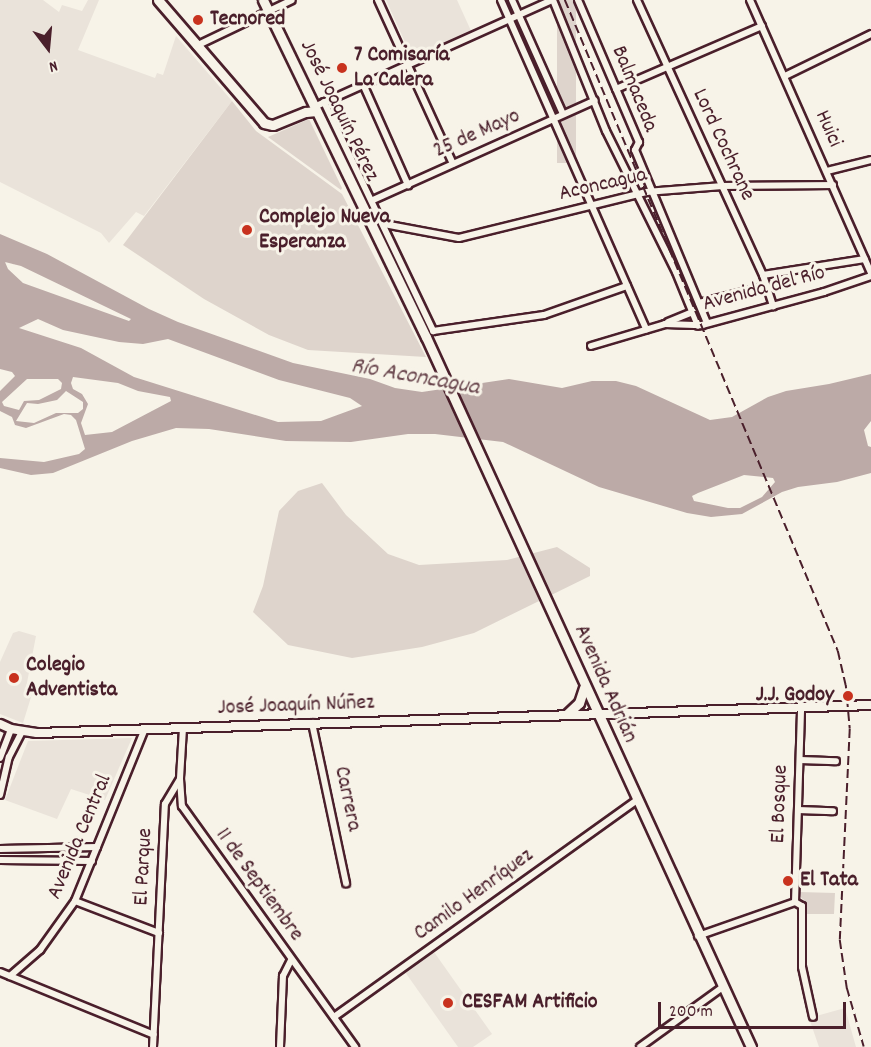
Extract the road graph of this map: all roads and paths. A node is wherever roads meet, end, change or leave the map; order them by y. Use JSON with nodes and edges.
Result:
{"nodes":[{"id":1,"x":158,"y":0,"type":"edge"},
{"id":2,"x":263,"y":0,"type":"edge"},
{"id":3,"x":292,"y":0,"type":"edge"},
{"id":4,"x":378,"y":0,"type":"edge"},
{"id":5,"x":501,"y":0,"type":"edge"},
{"id":6,"x":512,"y":0,"type":"edge"},
{"id":7,"x":552,"y":0,"type":"edge"},
{"id":8,"x":578,"y":0,"type":"edge"},
{"id":9,"x":637,"y":0,"type":"edge"},
{"id":10,"x":750,"y":0,"type":"edge"},
{"id":11,"x":269,"y":11,"type":"junction"},
{"id":12,"x":518,"y":15,"type":"junction"},
{"id":13,"x":510,"y":19,"type":"junction"},
{"id":14,"x":762,"y":26,"type":"junction"},
{"id":15,"x":871,"y":34,"type":"edge"},
{"id":16,"x":196,"y":46,"type":"junction"},
{"id":17,"x":409,"y":65,"type":"junction"},
{"id":18,"x":668,"y":69,"type":"junction"},
{"id":19,"x":785,"y":76,"type":"junction"},
{"id":20,"x":363,"y":84,"type":"junction"},
{"id":21,"x":616,"y":89,"type":"junction"},
{"id":22,"x":595,"y":100,"type":"junction"},
{"id":23,"x":324,"y":102,"type":"junction"},
{"id":24,"x":312,"y":110,"type":"junction"},
{"id":25,"x":563,"y":114,"type":"junction"},
{"id":26,"x":554,"y":118,"type":"junction"},
{"id":27,"x":635,"y":150,"type":"junction"},
{"id":28,"x":620,"y":156,"type":"junction"},
{"id":29,"x":871,"y":160,"type":"edge"},
{"id":30,"x":453,"y":164,"type":"junction"},
{"id":31,"x":827,"y":171,"type":"junction"},
{"id":32,"x":408,"y":184,"type":"junction"},
{"id":33,"x":833,"y":185,"type":"junction"},
{"id":34,"x":723,"y":186,"type":"junction"},
{"id":35,"x":652,"y":191,"type":"junction"},
{"id":36,"x":639,"y":194,"type":"junction"},
{"id":37,"x":373,"y":200,"type":"junction"},
{"id":38,"x":593,"y":205,"type":"junction"},
{"id":39,"x":384,"y":224,"type":"junction"},
{"id":40,"x":866,"y":259,"type":"junction"},
{"id":41,"x":764,"y":274,"type":"junction"},
{"id":42,"x":871,"y":274,"type":"edge"},
{"id":43,"x":627,"y":285,"type":"junction"},
{"id":44,"x":768,"y":286,"type":"junction"},
{"id":45,"x":699,"y":303,"type":"junction"},
{"id":46,"x":773,"y":306,"type":"junction"},
{"id":47,"x":693,"y":312,"type":"junction"},
{"id":48,"x":707,"y":323,"type":"junction"},
{"id":49,"x":665,"y":324,"type":"junction"},
{"id":50,"x":699,"y":326,"type":"junction"},
{"id":51,"x":646,"y":329,"type":"junction"},
{"id":52,"x":430,"y":334,"type":"junction"},
{"id":53,"x":591,"y":346,"type":"dead end"},
{"id":54,"x":584,"y":685,"type":"junction"},
{"id":55,"x":871,"y":705,"type":"edge"},
{"id":56,"x":801,"y":707,"type":"junction"},
{"id":57,"x":596,"y":713,"type":"junction"},
{"id":58,"x":567,"y":714,"type":"junction"},
{"id":59,"x":312,"y":723,"type":"junction"},
{"id":60,"x":0,"y":724,"type":"edge"},
{"id":61,"x":183,"y":728,"type":"junction"},
{"id":62,"x":11,"y":729,"type":"junction"},
{"id":63,"x":145,"y":729,"type":"junction"},
{"id":64,"x":22,"y":732,"type":"junction"},
{"id":65,"x":0,"y":758,"type":"edge"},
{"id":66,"x":800,"y":760,"type":"junction"},
{"id":67,"x":836,"y":761,"type":"dead end"},
{"id":68,"x":180,"y":779,"type":"junction"},
{"id":69,"x":0,"y":795,"type":"edge"},
{"id":70,"x":636,"y":801,"type":"junction"},
{"id":71,"x":181,"y":802,"type":"junction"},
{"id":72,"x":165,"y":804,"type":"junction"},
{"id":73,"x":798,"y":810,"type":"junction"},
{"id":74,"x":833,"y":811,"type":"dead end"},
{"id":75,"x":97,"y":847,"type":"junction"},
{"id":76,"x":0,"y":849,"type":"edge"},
{"id":77,"x":0,"y":861,"type":"edge"},
{"id":78,"x":92,"y":861,"type":"junction"},
{"id":79,"x":346,"y":883,"type":"dead end"},
{"id":80,"x":75,"y":901,"type":"junction"},
{"id":81,"x":795,"y":902,"type":"junction"},
{"id":82,"x":159,"y":933,"type":"junction"},
{"id":83,"x":698,"y":936,"type":"junction"},
{"id":84,"x":291,"y":960,"type":"junction"},
{"id":85,"x":0,"y":972,"type":"edge"},
{"id":86,"x":10,"y":976,"type":"junction"},
{"id":87,"x":723,"y":987,"type":"junction"},
{"id":88,"x":334,"y":1017,"type":"junction"},
{"id":89,"x":813,"y":1017,"type":"dead end"},
{"id":90,"x":154,"y":1035,"type":"junction"},
{"id":91,"x":153,"y":1047,"type":"edge"},
{"id":92,"x":280,"y":1047,"type":"edge"},
{"id":93,"x":355,"y":1047,"type":"edge"},
{"id":94,"x":640,"y":1047,"type":"edge"},
{"id":95,"x":751,"y":1047,"type":"edge"}],
"edges":[{"from":1,"to":16,"type":"main road"},
{"from":2,"to":11,"type":"main road","name":"José Joaquín Pérez"},
{"from":3,"to":11,"type":"street"},
{"from":4,"to":17,"type":"street"},
{"from":5,"to":13,"type":"street"},
{"from":6,"to":12,"type":"street"},
{"from":7,"to":12,"type":"street"},
{"from":7,"to":22,"type":"street","name":"Balmaceda"},
{"from":8,"to":21,"type":"street","name":"Balmaceda"},
{"from":9,"to":18,"type":"street","name":"Lord Cochrane"},
{"from":10,"to":14,"type":"street","name":"Huici"},
{"from":11,"to":16,"type":"street"},
{"from":11,"to":24,"type":"main road","name":"José Joaquín Pérez"},
{"from":12,"to":13,"type":"street"},
{"from":12,"to":25,"type":"street"},
{"from":13,"to":17,"type":"street"},
{"from":13,"to":26,"type":"street"},
{"from":14,"to":18,"type":"street"},
{"from":14,"to":19,"type":"street","name":"Huici"},
{"from":15,"to":19,"type":"street"},
{"from":16,"to":24,"type":"main road"},
{"from":17,"to":20,"type":"street"},
{"from":17,"to":30,"type":"street"},
{"from":18,"to":21,"type":"street"},
{"from":18,"to":34,"type":"street","name":"Lord Cochrane"},
{"from":19,"to":31,"type":"street","name":"Huici"},
{"from":20,"to":23,"type":"street"},
{"from":20,"to":32,"type":"street"},
{"from":21,"to":27,"type":"street","name":"Balmaceda"},
{"from":22,"to":25,"type":"street","name":"25 de Mayo"},
{"from":22,"to":28,"type":"street","name":"Balmaceda"},
{"from":23,"to":24,"type":"street"},
{"from":23,"to":37,"type":"street","name":"José Joaquín Pérez"},
{"from":24,"to":52,"type":"main road","name":"José Joaquín Pérez"},
{"from":25,"to":26,"type":"street","name":"25 de Mayo"},
{"from":26,"to":30,"type":"street","name":"25 de Mayo"},
{"from":26,"to":38,"type":"street"},
{"from":27,"to":28,"type":"street"},
{"from":27,"to":35,"type":"street","name":"Balmaceda"},
{"from":28,"to":36,"type":"street","name":"Balmaceda"},
{"from":29,"to":31,"type":"street"},
{"from":30,"to":32,"type":"street","name":"25 de Mayo"},
{"from":31,"to":33,"type":"street","name":"Huici"},
{"from":32,"to":37,"type":"street","name":"25 de Mayo"},
{"from":33,"to":34,"type":"street","name":"Aconcagua"},
{"from":33,"to":40,"type":"street","name":"Huici"},
{"from":34,"to":35,"type":"street","name":"Aconcagua"},
{"from":34,"to":41,"type":"street","name":"Lord Cochrane"},
{"from":35,"to":36,"type":"street","name":"Aconcagua"},
{"from":35,"to":45,"type":"street","name":"Balmaceda"},
{"from":36,"to":38,"type":"street","name":"Aconcagua"},
{"from":36,"to":47,"type":"street","name":"Balmaceda"},
{"from":37,"to":39,"type":"street","name":"José Joaquín Pérez"},
{"from":38,"to":39,"type":"street","name":"Aconcagua"},
{"from":38,"to":43,"type":"street"},
{"from":39,"to":52,"type":"street","name":"José Joaquín Pérez"},
{"from":40,"to":41,"type":"street"},
{"from":40,"to":42,"type":"street","name":"Huici"},
{"from":41,"to":44,"type":"street","name":"Lord Cochrane"},
{"from":42,"to":46,"type":"street","name":"Avenida del Río"},
{"from":43,"to":51,"type":"street"},
{"from":43,"to":52,"type":"street"},
{"from":44,"to":45,"type":"street"},
{"from":44,"to":46,"type":"street","name":"Lord Cochrane"},
{"from":45,"to":48,"type":"street","name":"Balmaceda"},
{"from":46,"to":48,"type":"street","name":"Avenida del Río"},
{"from":47,"to":49,"type":"street","name":"Avenida del Río"},
{"from":47,"to":50,"type":"street","name":"Balmaceda"},
{"from":48,"to":50,"type":"street","name":"Avenida del Río"},
{"from":49,"to":50,"type":"street","name":"Avenida del Río"},
{"from":49,"to":51,"type":"street","name":"Avenida del Río"},
{"from":51,"to":53,"type":"street","name":"Avenida del Río"},
{"from":52,"to":54,"type":"main road","name":"Avenida Adrián"},
{"from":54,"to":57,"type":"main road","name":"Avenida Adrián"},
{"from":54,"to":58,"type":"main road"},
{"from":55,"to":56,"type":"street","name":"José Joaquín Núñez"},
{"from":56,"to":57,"type":"street","name":"José Joaquín Núñez"},
{"from":56,"to":66,"type":"street","name":"El Bosque"},
{"from":57,"to":58,"type":"street","name":"José Joaquín Núñez"},
{"from":57,"to":70,"type":"main road","name":"Avenida Adrián"},
{"from":58,"to":59,"type":"street","name":"José Joaquín Núñez"},
{"from":59,"to":61,"type":"street","name":"José Joaquín Núñez"},
{"from":59,"to":79,"type":"street","name":"Carrera"},
{"from":60,"to":62,"type":"street","name":"José Joaquín Núñez"},
{"from":61,"to":63,"type":"street","name":"José Joaquín Núñez"},
{"from":61,"to":68,"type":"street"},
{"from":62,"to":64,"type":"street","name":"José Joaquín Núñez"},
{"from":62,"to":65,"type":"street"},
{"from":63,"to":64,"type":"street","name":"José Joaquín Núñez"},
{"from":63,"to":75,"type":"street","name":"Avenida Central"},
{"from":64,"to":69,"type":"street"},
{"from":66,"to":67,"type":"street"},
{"from":66,"to":73,"type":"street","name":"El Bosque"},
{"from":68,"to":71,"type":"street"},
{"from":68,"to":72,"type":"street","name":"El Parque"},
{"from":70,"to":83,"type":"main road","name":"Avenida Adrián"},
{"from":70,"to":88,"type":"street","name":"Camilo Henríquez"},
{"from":71,"to":72,"type":"street","name":"El Parque"},
{"from":71,"to":84,"type":"street","name":"11 de Septiembre"},
{"from":72,"to":82,"type":"street","name":"El Parque"},
{"from":73,"to":74,"type":"street"},
{"from":73,"to":81,"type":"street","name":"El Bosque"},
{"from":75,"to":76,"type":"street"},
{"from":75,"to":78,"type":"street","name":"Avenida Central"},
{"from":77,"to":78,"type":"street"},
{"from":78,"to":80,"type":"street","name":"Avenida Central"},
{"from":80,"to":82,"type":"street","name":"El Parque"},
{"from":80,"to":86,"type":"street","name":"Avenida Central"},
{"from":81,"to":83,"type":"street"},
{"from":81,"to":89,"type":"street","name":"El Bosque"},
{"from":82,"to":90,"type":"street","name":"El Parque"},
{"from":83,"to":87,"type":"main road","name":"Avenida Adrián"},
{"from":84,"to":88,"type":"street","name":"11 de Septiembre"},
{"from":84,"to":92,"type":"street"},
{"from":85,"to":86,"type":"street"},
{"from":86,"to":90,"type":"street"},
{"from":87,"to":94,"type":"street"},
{"from":87,"to":95,"type":"main road","name":"Avenida Adrián"},
{"from":88,"to":93,"type":"street","name":"11 de Septiembre"},
{"from":90,"to":91,"type":"street","name":"El Parque"}]}
